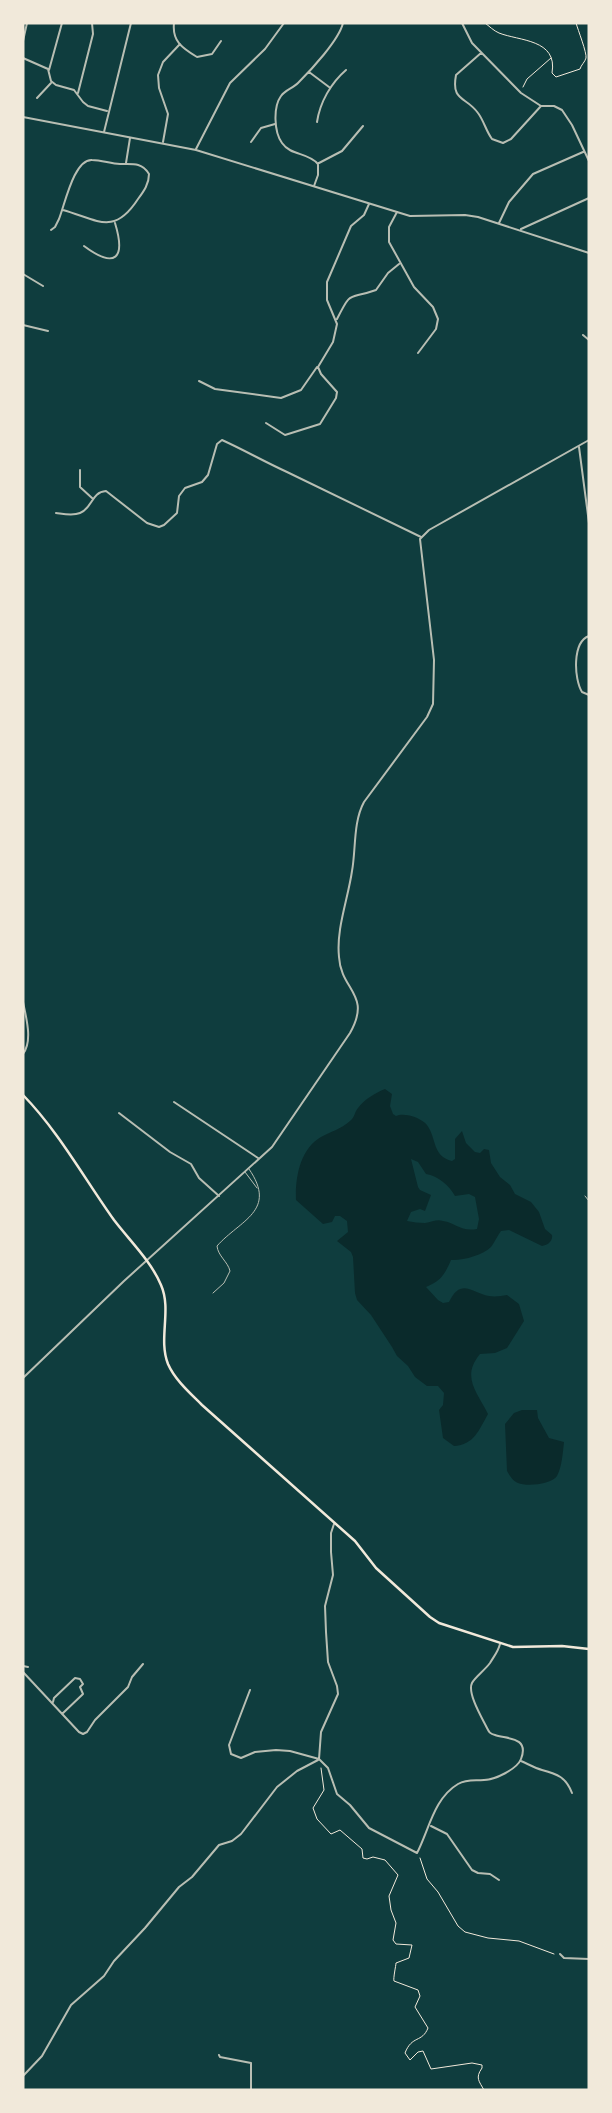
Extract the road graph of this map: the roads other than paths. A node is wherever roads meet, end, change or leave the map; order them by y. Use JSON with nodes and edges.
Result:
{"nodes":[{"id":1,"x":27,"y":23,"type":"edge"},
{"id":2,"x":62,"y":23,"type":"edge"},
{"id":3,"x":92,"y":23,"type":"edge"},
{"id":4,"x":131,"y":23,"type":"edge"},
{"id":5,"x":174,"y":23,"type":"edge"},
{"id":6,"x":284,"y":23,"type":"edge"},
{"id":7,"x":343,"y":23,"type":"edge"},
{"id":8,"x":462,"y":23,"type":"edge"},
{"id":9,"x":23,"y":41,"type":"edge"},
{"id":10,"x":221,"y":41,"type":"dead end"},
{"id":11,"x":180,"y":44,"type":"junction"},
{"id":12,"x":481,"y":53,"type":"junction"},
{"id":13,"x":23,"y":58,"type":"edge"},
{"id":14,"x":346,"y":70,"type":"dead end"},
{"id":15,"x":49,"y":71,"type":"junction"},
{"id":16,"x":308,"y":71,"type":"junction"},
{"id":17,"x":52,"y":82,"type":"junction"},
{"id":18,"x":330,"y":88,"type":"junction"},
{"id":19,"x":78,"y":94,"type":"junction"},
{"id":20,"x":37,"y":97,"type":"dead end"},
{"id":21,"x":542,"y":106,"type":"junction"},
{"id":22,"x":108,"y":111,"type":"junction"},
{"id":23,"x":23,"y":117,"type":"edge"},
{"id":24,"x":317,"y":122,"type":"dead end"},
{"id":25,"x":276,"y":124,"type":"junction"},
{"id":26,"x":363,"y":126,"type":"dead end"},
{"id":27,"x":104,"y":133,"type":"junction"},
{"id":28,"x":130,"y":138,"type":"junction"},
{"id":29,"x":251,"y":142,"type":"dead end"},
{"id":30,"x":163,"y":143,"type":"junction"},
{"id":31,"x":196,"y":150,"type":"junction"},
{"id":32,"x":585,"y":152,"type":"junction"},
{"id":33,"x":589,"y":161,"type":"edge"},
{"id":34,"x":126,"y":164,"type":"junction"},
{"id":35,"x":318,"y":164,"type":"junction"},
{"id":36,"x":314,"y":186,"type":"junction"},
{"id":37,"x":589,"y":198,"type":"edge"},
{"id":38,"x":370,"y":203,"type":"junction"},
{"id":39,"x":63,"y":210,"type":"junction"},
{"id":40,"x":398,"y":212,"type":"junction"},
{"id":41,"x":115,"y":222,"type":"junction"},
{"id":42,"x":499,"y":223,"type":"junction"},
{"id":43,"x":51,"y":230,"type":"dead end"},
{"id":44,"x":520,"y":230,"type":"junction"},
{"id":45,"x":84,"y":246,"type":"dead end"},
{"id":46,"x":588,"y":251,"type":"edge"},
{"id":47,"x":400,"y":263,"type":"junction"},
{"id":48,"x":23,"y":274,"type":"edge"},
{"id":49,"x":43,"y":286,"type":"dead end"},
{"id":50,"x":336,"y":320,"type":"junction"},
{"id":51,"x":23,"y":325,"type":"edge"},
{"id":52,"x":48,"y":331,"type":"dead end"},
{"id":53,"x":583,"y":335,"type":"dead end"},
{"id":54,"x":589,"y":340,"type":"edge"},
{"id":55,"x":418,"y":353,"type":"dead end"},
{"id":56,"x":318,"y":367,"type":"junction"},
{"id":57,"x":199,"y":381,"type":"dead end"},
{"id":58,"x":266,"y":424,"type":"dead end"},
{"id":59,"x":589,"y":440,"type":"edge"},
{"id":60,"x":579,"y":446,"type":"junction"},
{"id":61,"x":80,"y":470,"type":"dead end"},
{"id":62,"x":93,"y":499,"type":"junction"},
{"id":63,"x":56,"y":513,"type":"dead end"},
{"id":64,"x":589,"y":523,"type":"edge"},
{"id":65,"x":421,"y":537,"type":"junction"},
{"id":66,"x":589,"y":636,"type":"edge"},
{"id":67,"x":589,"y":695,"type":"edge"},
{"id":68,"x":23,"y":1002,"type":"edge"},
{"id":69,"x":23,"y":1054,"type":"edge"},
{"id":70,"x":23,"y":1095,"type":"edge"},
{"id":71,"x":174,"y":1102,"type":"dead end"},
{"id":72,"x":119,"y":1113,"type":"dead end"},
{"id":73,"x":260,"y":1158,"type":"junction"},
{"id":74,"x":249,"y":1168,"type":"junction"},
{"id":75,"x":245,"y":1172,"type":"junction"},
{"id":76,"x":258,"y":1190,"type":"junction"},
{"id":77,"x":219,"y":1196,"type":"junction"},
{"id":78,"x":585,"y":1196,"type":"dead end"},
{"id":79,"x":589,"y":1201,"type":"edge"},
{"id":80,"x":146,"y":1261,"type":"junction"},
{"id":81,"x":213,"y":1293,"type":"dead end"},
{"id":82,"x":23,"y":1378,"type":"edge"},
{"id":83,"x":334,"y":1523,"type":"junction"},
{"id":84,"x":500,"y":1643,"type":"junction"},
{"id":85,"x":589,"y":1649,"type":"edge"},
{"id":86,"x":143,"y":1664,"type":"dead end"},
{"id":87,"x":23,"y":1666,"type":"edge"},
{"id":88,"x":28,"y":1667,"type":"dead end"},
{"id":89,"x":23,"y":1672,"type":"edge"},
{"id":90,"x":250,"y":1690,"type":"dead end"},
{"id":91,"x":53,"y":1703,"type":"junction"},
{"id":92,"x":62,"y":1714,"type":"junction"},
{"id":93,"x":318,"y":1759,"type":"junction"},
{"id":94,"x":520,"y":1761,"type":"junction"},
{"id":95,"x":572,"y":1793,"type":"dead end"},
{"id":96,"x":430,"y":1825,"type":"junction"},
{"id":97,"x":499,"y":1880,"type":"dead end"},
{"id":98,"x":560,"y":1955,"type":"road end"},
{"id":99,"x":589,"y":1959,"type":"edge"},
{"id":100,"x":219,"y":2054,"type":"dead end"},
{"id":101,"x":23,"y":2076,"type":"edge"},
{"id":102,"x":251,"y":2090,"type":"edge"}],
"edges":[{"from":1,"to":9,"type":"street"},
{"from":2,"to":15,"type":"street"},
{"from":3,"to":19,"type":"street"},
{"from":4,"to":22,"type":"street"},
{"from":5,"to":11,"type":"street"},
{"from":6,"to":31,"type":"street"},
{"from":7,"to":16,"type":"street"},
{"from":8,"to":12,"type":"street"},
{"from":10,"to":11,"type":"street"},
{"from":11,"to":30,"type":"street"},
{"from":12,"to":21,"type":"street"},
{"from":12,"to":21,"type":"street"},
{"from":13,"to":15,"type":"street"},
{"from":14,"to":18,"type":"street"},
{"from":15,"to":17,"type":"street"},
{"from":16,"to":18,"type":"street"},
{"from":16,"to":25,"type":"street"},
{"from":17,"to":19,"type":"street"},
{"from":17,"to":20,"type":"street"},
{"from":18,"to":24,"type":"street"},
{"from":19,"to":22,"type":"street"},
{"from":21,"to":32,"type":"street"},
{"from":22,"to":27,"type":"street"},
{"from":23,"to":27,"type":"street"},
{"from":25,"to":29,"type":"street"},
{"from":25,"to":35,"type":"street"},
{"from":26,"to":35,"type":"street"},
{"from":27,"to":28,"type":"street"},
{"from":28,"to":30,"type":"street"},
{"from":28,"to":34,"type":"street"},
{"from":30,"to":31,"type":"street"},
{"from":31,"to":36,"type":"street"},
{"from":32,"to":33,"type":"street"},
{"from":32,"to":42,"type":"street"},
{"from":34,"to":39,"type":"street"},
{"from":34,"to":41,"type":"street"},
{"from":35,"to":36,"type":"street"},
{"from":36,"to":38,"type":"street"},
{"from":37,"to":44,"type":"street"},
{"from":38,"to":40,"type":"street"},
{"from":38,"to":50,"type":"street"},
{"from":39,"to":41,"type":"street"},
{"from":39,"to":43,"type":"street"},
{"from":40,"to":42,"type":"street"},
{"from":40,"to":47,"type":"street"},
{"from":41,"to":45,"type":"street"},
{"from":42,"to":44,"type":"street"},
{"from":44,"to":46,"type":"street"},
{"from":47,"to":50,"type":"street"},
{"from":47,"to":55,"type":"street"},
{"from":48,"to":49,"type":"street"},
{"from":50,"to":56,"type":"street"},
{"from":51,"to":52,"type":"street"},
{"from":53,"to":54,"type":"street"},
{"from":56,"to":57,"type":"street"},
{"from":56,"to":58,"type":"street"},
{"from":59,"to":60,"type":"street"},
{"from":60,"to":64,"type":"street"},
{"from":60,"to":65,"type":"street"},
{"from":61,"to":62,"type":"street"},
{"from":62,"to":63,"type":"street"},
{"from":62,"to":65,"type":"street"},
{"from":65,"to":73,"type":"street"},
{"from":66,"to":67,"type":"street"},
{"from":68,"to":69,"type":"street"},
{"from":70,"to":80,"type":"main road"},
{"from":71,"to":73,"type":"street"},
{"from":72,"to":77,"type":"street"},
{"from":73,"to":74,"type":"street"},
{"from":74,"to":75,"type":"street"},
{"from":74,"to":76,"type":"lane"},
{"from":75,"to":76,"type":"lane"},
{"from":75,"to":77,"type":"street"},
{"from":76,"to":81,"type":"lane"},
{"from":77,"to":80,"type":"street"},
{"from":78,"to":79,"type":"lane"},
{"from":80,"to":82,"type":"street"},
{"from":80,"to":83,"type":"main road"},
{"from":83,"to":84,"type":"main road"},
{"from":83,"to":93,"type":"street"},
{"from":84,"to":85,"type":"main road"},
{"from":84,"to":94,"type":"street"},
{"from":86,"to":92,"type":"street"},
{"from":87,"to":88,"type":"street"},
{"from":89,"to":91,"type":"street"},
{"from":90,"to":93,"type":"street"},
{"from":91,"to":92,"type":"street"},
{"from":91,"to":92,"type":"street"},
{"from":93,"to":96,"type":"street"},
{"from":93,"to":101,"type":"street"},
{"from":94,"to":95,"type":"street"},
{"from":94,"to":96,"type":"street"},
{"from":96,"to":97,"type":"street"},
{"from":98,"to":99,"type":"street"},
{"from":100,"to":102,"type":"street"}]}
